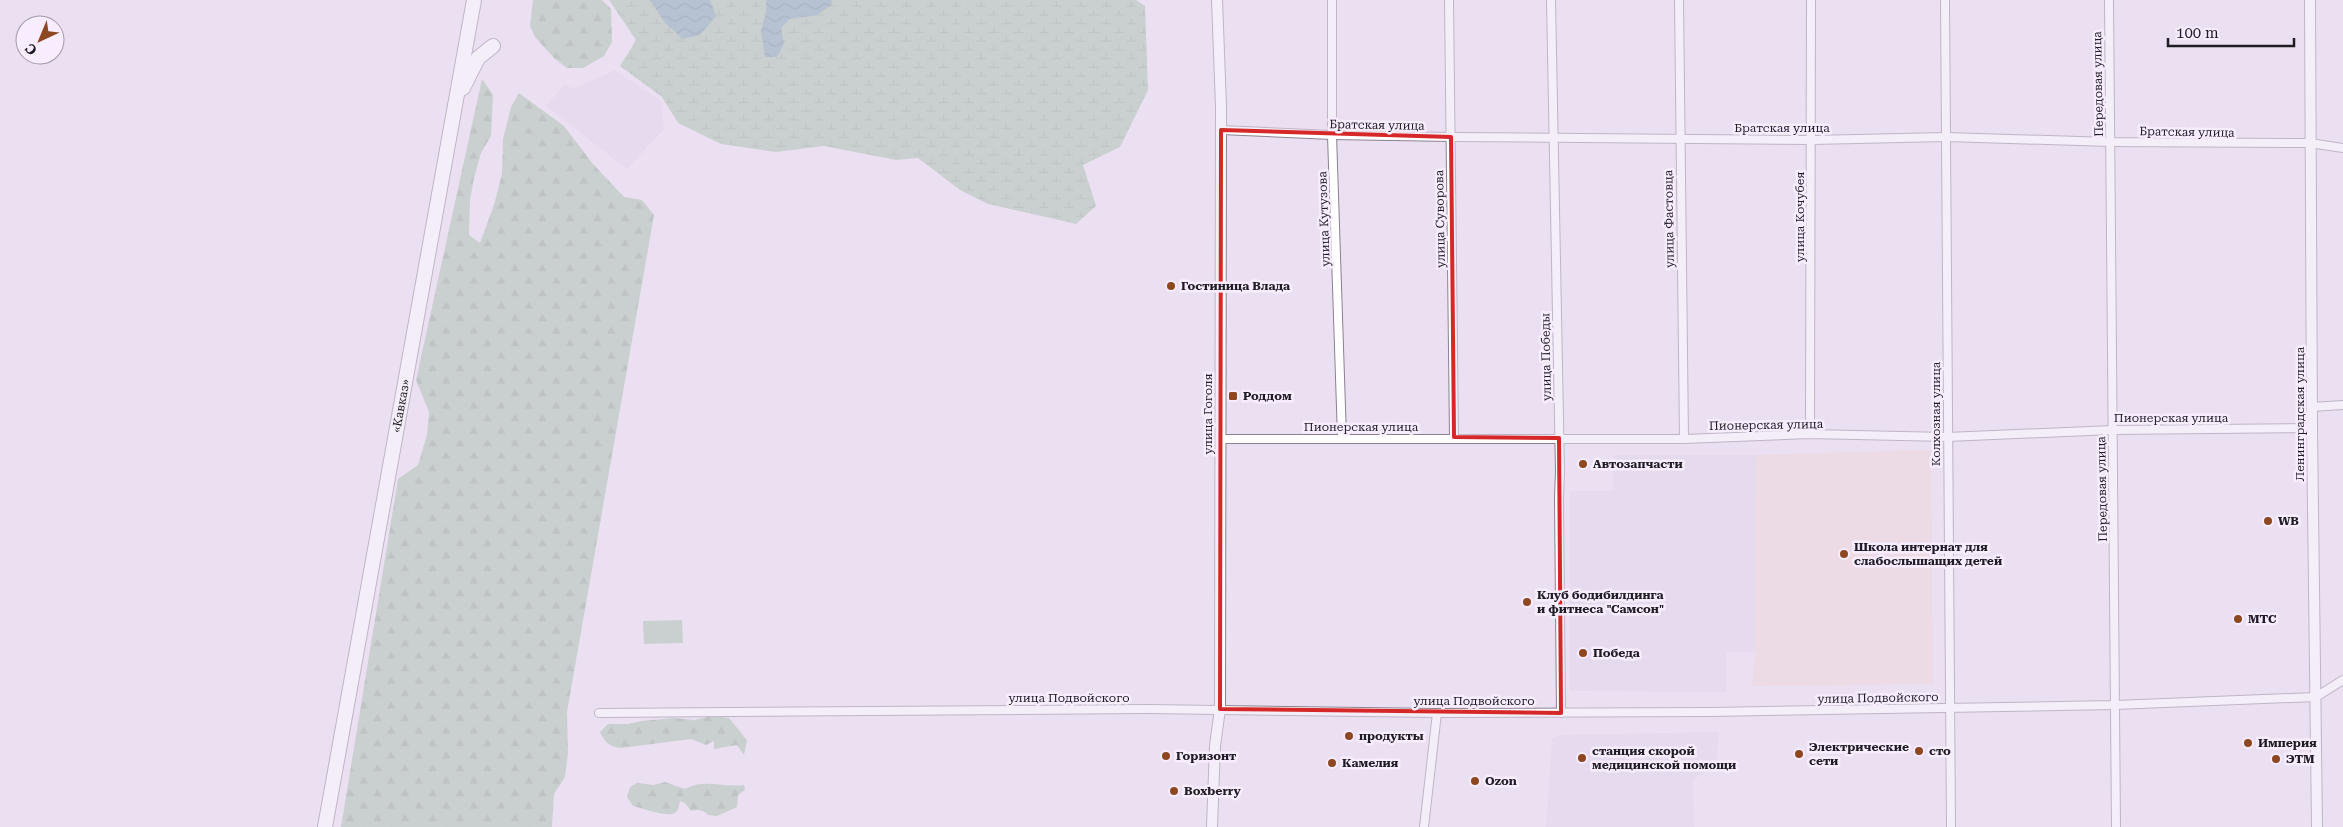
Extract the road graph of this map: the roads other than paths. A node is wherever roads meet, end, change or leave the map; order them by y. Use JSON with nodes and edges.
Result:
{"nodes":[{"id":1,"x":474,"y":0,"type":"edge"},
{"id":2,"x":1217,"y":0,"type":"edge"},
{"id":3,"x":1332,"y":0,"type":"edge"},
{"id":4,"x":1448,"y":0,"type":"edge"},
{"id":5,"x":1550,"y":0,"type":"edge"},
{"id":6,"x":1679,"y":0,"type":"edge"},
{"id":7,"x":1811,"y":0,"type":"edge"},
{"id":8,"x":1945,"y":0,"type":"edge"},
{"id":9,"x":2109,"y":0,"type":"edge"},
{"id":10,"x":2310,"y":0,"type":"edge"},
{"id":11,"x":493,"y":46,"type":"dead end"},
{"id":12,"x":455,"y":105,"type":"junction"},
{"id":13,"x":1221,"y":130,"type":"junction"},
{"id":14,"x":1332,"y":135,"type":"junction"},
{"id":15,"x":1451,"y":137,"type":"junction"},
{"id":16,"x":1553,"y":138,"type":"junction"},
{"id":17,"x":1679,"y":138,"type":"junction"},
{"id":18,"x":1946,"y":138,"type":"junction"},
{"id":19,"x":1812,"y":140,"type":"junction"},
{"id":20,"x":2110,"y":142,"type":"junction"},
{"id":21,"x":2310,"y":143,"type":"junction"},
{"id":22,"x":2343,"y":148,"type":"edge"},
{"id":23,"x":2343,"y":405,"type":"edge"},
{"id":24,"x":2312,"y":407,"type":"junction"},
{"id":25,"x":2312,"y":428,"type":"junction"},
{"id":26,"x":2113,"y":430,"type":"junction"},
{"id":27,"x":1810,"y":434,"type":"junction"},
{"id":28,"x":1947,"y":437,"type":"junction"},
{"id":29,"x":1342,"y":438,"type":"junction"},
{"id":30,"x":1454,"y":438,"type":"junction"},
{"id":31,"x":1559,"y":438,"type":"junction"},
{"id":32,"x":1220,"y":439,"type":"junction"},
{"id":33,"x":1684,"y":439,"type":"junction"},
{"id":34,"x":2343,"y":680,"type":"edge"},
{"id":35,"x":2316,"y":697,"type":"junction"},
{"id":36,"x":2115,"y":705,"type":"junction"},
{"id":37,"x":1950,"y":709,"type":"junction"},
{"id":38,"x":1220,"y":710,"type":"junction"},
{"id":39,"x":1561,"y":712,"type":"junction"},
{"id":40,"x":599,"y":713,"type":"dead end"},
{"id":41,"x":1437,"y":713,"type":"junction"},
{"id":42,"x":323,"y":827,"type":"edge"},
{"id":43,"x":1212,"y":827,"type":"edge"},
{"id":44,"x":1424,"y":827,"type":"edge"},
{"id":45,"x":1952,"y":827,"type":"edge"},
{"id":46,"x":2116,"y":827,"type":"edge"},
{"id":47,"x":2317,"y":827,"type":"edge"}],
"edges":[{"from":1,"to":12,"type":"highway","name":"«Кавказ»"},
{"from":2,"to":13,"type":"street","name":"улица Гоголя"},
{"from":3,"to":14,"type":"street","name":"улица Кутузова"},
{"from":4,"to":15,"type":"street","name":"улица Суворова"},
{"from":5,"to":16,"type":"street","name":"улица Победы"},
{"from":6,"to":17,"type":"street","name":"улица Фастовца"},
{"from":7,"to":19,"type":"street","name":"улица Кочубея"},
{"from":8,"to":18,"type":"street","name":"Колхозная улица"},
{"from":9,"to":20,"type":"street","name":"Передовая улица"},
{"from":10,"to":21,"type":"street","name":"Ленинградская улица"},
{"from":11,"to":12,"type":"highway"},
{"from":12,"to":42,"type":"highway","name":"«Кавказ»"},
{"from":13,"to":14,"type":"street","name":"Братская улица"},
{"from":13,"to":32,"type":"street","name":"улица Гоголя"},
{"from":14,"to":15,"type":"street","name":"Братская улица"},
{"from":14,"to":29,"type":"street","name":"улица Кутузова"},
{"from":15,"to":16,"type":"street","name":"Братская улица"},
{"from":15,"to":30,"type":"street","name":"улица Суворова"},
{"from":16,"to":17,"type":"street","name":"Братская улица"},
{"from":16,"to":31,"type":"street","name":"улица Победы"},
{"from":17,"to":19,"type":"street","name":"Братская улица"},
{"from":17,"to":33,"type":"street","name":"улица Фастовца"},
{"from":18,"to":19,"type":"street","name":"Братская улица"},
{"from":18,"to":20,"type":"street","name":"Братская улица"},
{"from":18,"to":28,"type":"street","name":"Колхозная улица"},
{"from":19,"to":27,"type":"street","name":"улица Кочубея"},
{"from":20,"to":21,"type":"street","name":"Братская улица"},
{"from":20,"to":26,"type":"street","name":"Передовая улица"},
{"from":21,"to":22,"type":"street","name":"Братская улица"},
{"from":21,"to":24,"type":"street","name":"Ленинградская улица"},
{"from":23,"to":24,"type":"street"},
{"from":24,"to":25,"type":"street","name":"Ленинградская улица"},
{"from":25,"to":26,"type":"street","name":"Пионерская улица"},
{"from":25,"to":35,"type":"street","name":"Ленинградская улица"},
{"from":26,"to":28,"type":"street","name":"Пионерская улица"},
{"from":26,"to":36,"type":"street","name":"Передовая улица"},
{"from":27,"to":28,"type":"street","name":"Пионерская улица"},
{"from":27,"to":33,"type":"street","name":"Пионерская улица"},
{"from":28,"to":37,"type":"street","name":"Колхозная улица"},
{"from":29,"to":30,"type":"street","name":"Пионерская улица"},
{"from":29,"to":32,"type":"street","name":"Пионерская улица"},
{"from":30,"to":31,"type":"street","name":"Пионерская улица"},
{"from":31,"to":33,"type":"street","name":"Пионерская улица"},
{"from":31,"to":39,"type":"street","name":"улица Победы"},
{"from":32,"to":38,"type":"street","name":"улица Гоголя"},
{"from":34,"to":35,"type":"street","name":"улица Подвойского"},
{"from":35,"to":36,"type":"street","name":"улица Подвойского"},
{"from":35,"to":47,"type":"street","name":"Ленинградская улица"},
{"from":36,"to":37,"type":"street","name":"улица Подвойского"},
{"from":36,"to":46,"type":"street","name":"Передовая улица"},
{"from":37,"to":39,"type":"street","name":"улица Подвойского"},
{"from":37,"to":45,"type":"street","name":"Колхозная улица"},
{"from":38,"to":40,"type":"street","name":"улица Подвойского"},
{"from":38,"to":41,"type":"street","name":"улица Подвойского"},
{"from":38,"to":43,"type":"street","name":"улица Гоголя"},
{"from":39,"to":41,"type":"street","name":"улица Подвойского"},
{"from":41,"to":44,"type":"street"}]}
